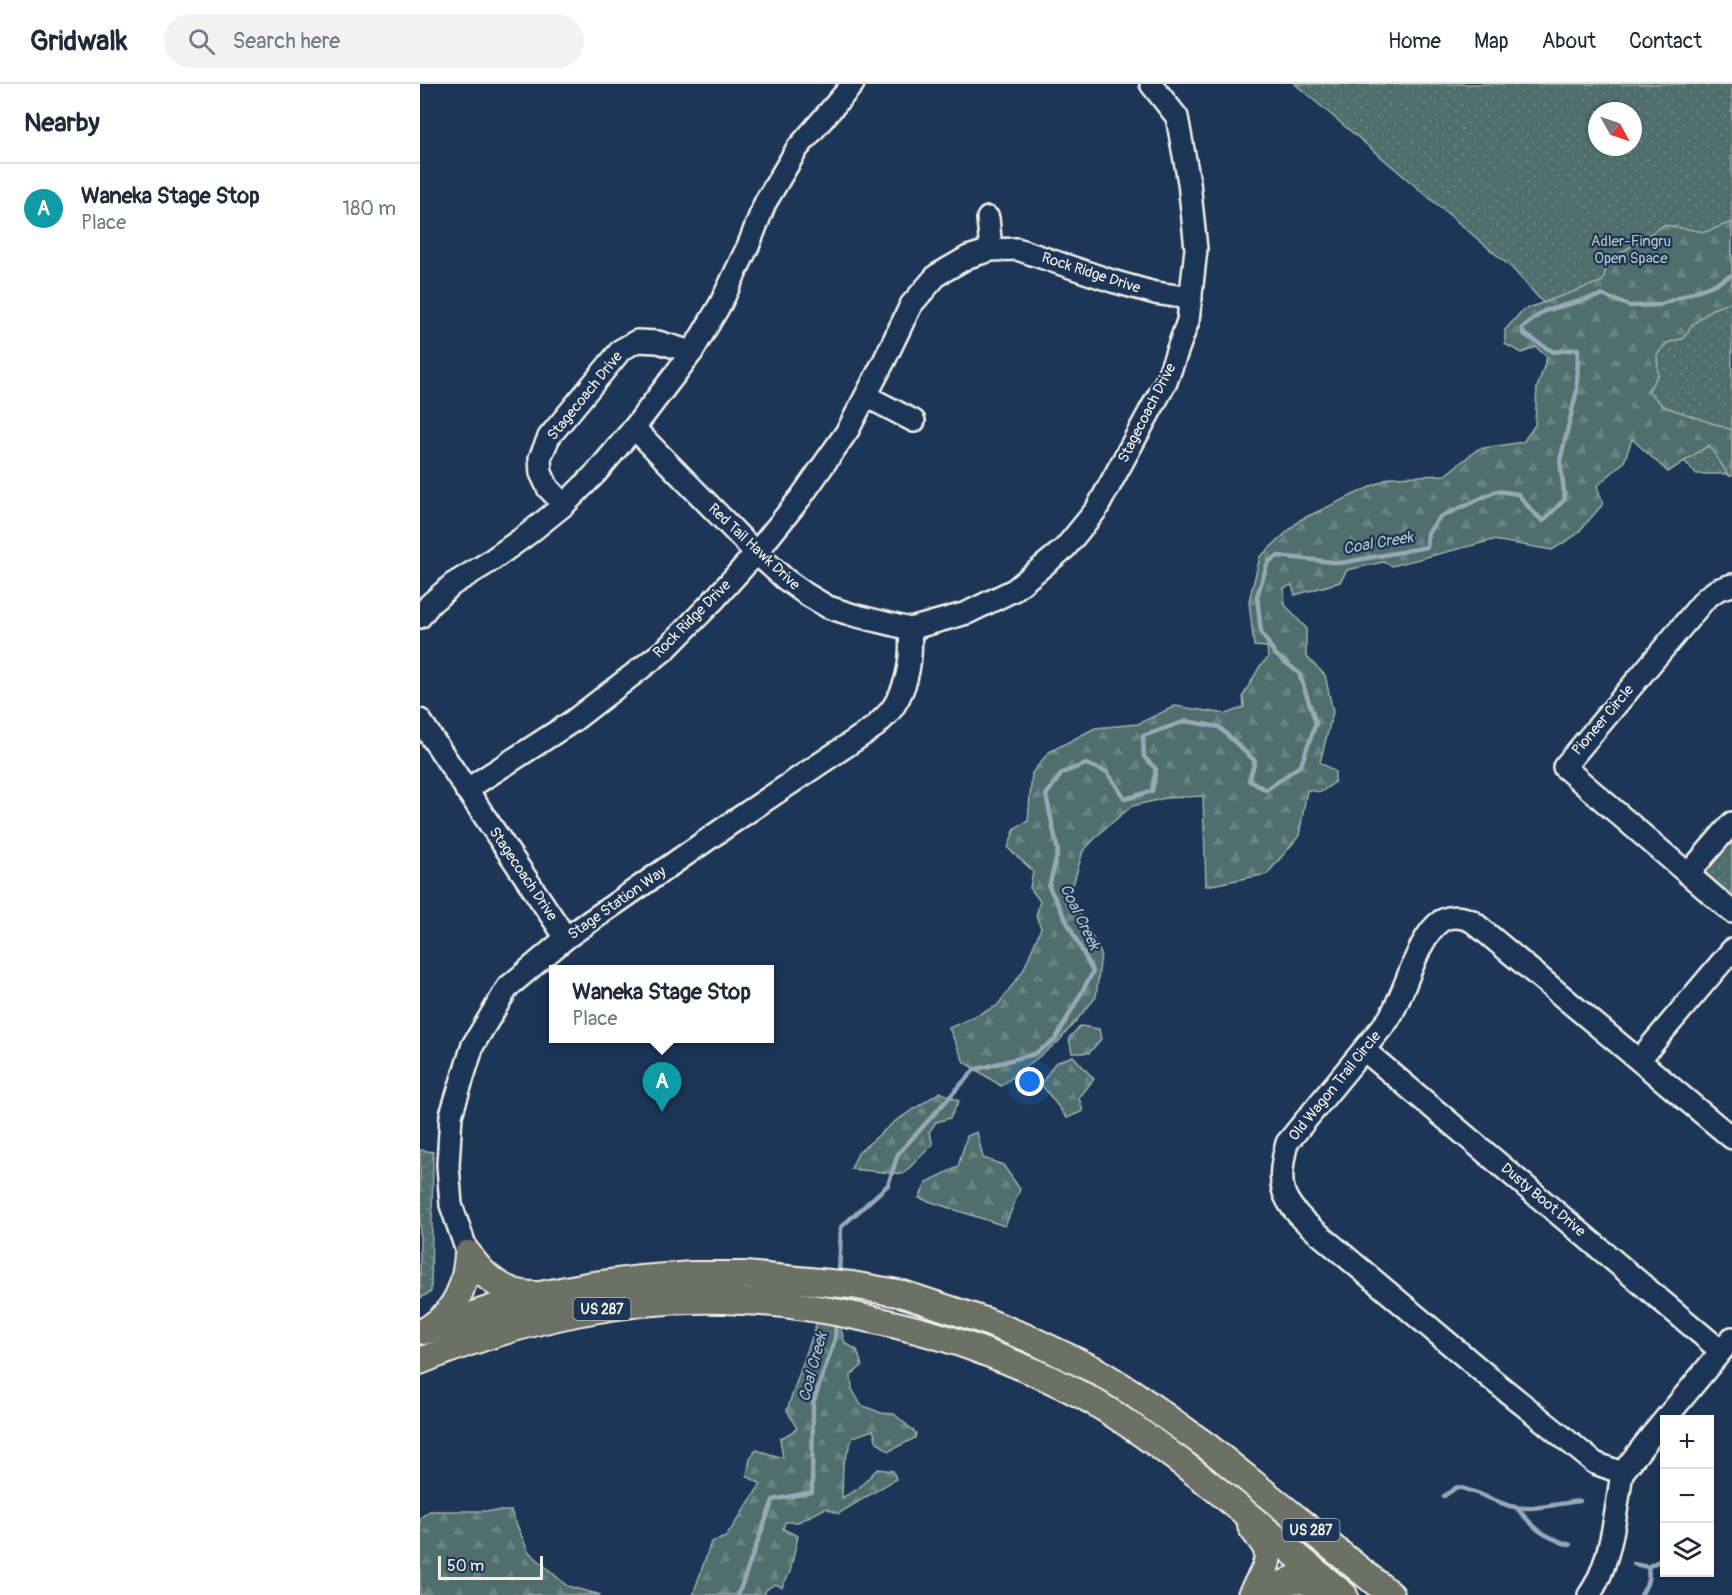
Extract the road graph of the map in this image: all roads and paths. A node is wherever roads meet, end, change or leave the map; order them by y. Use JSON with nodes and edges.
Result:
{"nodes":[{"id":1,"x":853,"y":84,"type":"edge"},
{"id":2,"x":1151,"y":84,"type":"edge"},
{"id":3,"x":988,"y":218,"type":"dead end"},
{"id":4,"x":991,"y":250,"type":"junction"},
{"id":5,"x":1191,"y":298,"type":"junction"},
{"id":6,"x":692,"y":352,"type":"junction"},
{"id":7,"x":866,"y":396,"type":"junction"},
{"id":8,"x":914,"y":421,"type":"dead end"},
{"id":9,"x":634,"y":428,"type":"junction"},
{"id":10,"x":564,"y":505,"type":"junction"},
{"id":11,"x":756,"y":553,"type":"junction"},
{"id":12,"x":1732,"y":585,"type":"edge"},
{"id":13,"x":967,"y":613,"type":"joint"},
{"id":14,"x":420,"y":617,"type":"edge"},
{"id":15,"x":910,"y":628,"type":"junction"},
{"id":16,"x":420,"y":720,"type":"edge"},
{"id":17,"x":466,"y":790,"type":"junction"},
{"id":18,"x":1732,"y":823,"type":"edge"},
{"id":19,"x":1688,"y":874,"type":"junction"},
{"id":20,"x":1732,"y":912,"type":"edge"},
{"id":21,"x":566,"y":938,"type":"junction"},
{"id":22,"x":1732,"y":950,"type":"edge"},
{"id":23,"x":1364,"y":1050,"type":"junction"},
{"id":24,"x":1639,"y":1060,"type":"junction"},
{"id":25,"x":1732,"y":1137,"type":"edge"},
{"id":26,"x":468,"y":1254,"type":"junction"},
{"id":27,"x":545,"y":1294,"type":"junction"},
{"id":28,"x":422,"y":1332,"type":"edge"},
{"id":29,"x":1726,"y":1345,"type":"edge"},
{"id":30,"x":420,"y":1361,"type":"edge"},
{"id":31,"x":1622,"y":1473,"type":"junction"},
{"id":32,"x":1241,"y":1510,"type":"junction"},
{"id":33,"x":1251,"y":1595,"type":"edge"},
{"id":34,"x":1268,"y":1595,"type":"edge"},
{"id":35,"x":1335,"y":1595,"type":"edge"},
{"id":36,"x":1344,"y":1595,"type":"edge"},
{"id":37,"x":1391,"y":1595,"type":"edge"},
{"id":38,"x":1589,"y":1595,"type":"edge"}],
"edges":[{"from":1,"to":6,"type":"street"},
{"from":2,"to":5,"type":"street","name":"Stagecoach Drive"},
{"from":3,"to":4,"type":"street"},
{"from":4,"to":5,"type":"street","name":"Rock Ridge Drive"},
{"from":4,"to":7,"type":"street","name":"Rock Ridge Drive"},
{"from":5,"to":13,"type":"street","name":"Stagecoach Drive"},
{"from":6,"to":9,"type":"street"},
{"from":6,"to":10,"type":"street","name":"Stagecoach Drive"},
{"from":7,"to":8,"type":"street"},
{"from":7,"to":11,"type":"street","name":"Rock Ridge Drive"},
{"from":9,"to":10,"type":"street"},
{"from":9,"to":11,"type":"street","name":"Red Tail Hawk Drive"},
{"from":10,"to":14,"type":"street"},
{"from":11,"to":15,"type":"street","name":"Red Tail Hawk Drive"},
{"from":11,"to":17,"type":"street","name":"Rock Ridge Drive"},
{"from":12,"to":19,"type":"street","name":"Pioneer Circle"},
{"from":13,"to":15,"type":"street","name":"Red Tail Hawk Drive"},
{"from":15,"to":21,"type":"street","name":"Stage Station Way"},
{"from":16,"to":17,"type":"street","name":"Stagecoach Drive"},
{"from":17,"to":21,"type":"street","name":"Stagecoach Drive"},
{"from":18,"to":19,"type":"street"},
{"from":19,"to":20,"type":"street","name":"Pioneer Circle"},
{"from":21,"to":26,"type":"street","name":"Stage Station Way"},
{"from":22,"to":24,"type":"street"},
{"from":23,"to":24,"type":"street","name":"Old Wagon Trail Circle"},
{"from":23,"to":29,"type":"street","name":"Dusty Boot Drive"},
{"from":23,"to":31,"type":"street","name":"Old Wagon Trail Circle"},
{"from":24,"to":25,"type":"street","name":"Old Wagon Trail Circle"},
{"from":26,"to":27,"type":"main road"},
{"from":26,"to":28,"type":"main road"},
{"from":27,"to":28,"type":"main road","number":"US 287"},
{"from":27,"to":37,"type":"main road","number":"US 287"},
{"from":29,"to":31,"type":"street"},
{"from":30,"to":32,"type":"main road","number":"US 287"},
{"from":31,"to":38,"type":"street"},
{"from":32,"to":33,"type":"main road"},
{"from":32,"to":36,"type":"main road","number":"US 287"},
{"from":34,"to":35,"type":"main road"}]}
